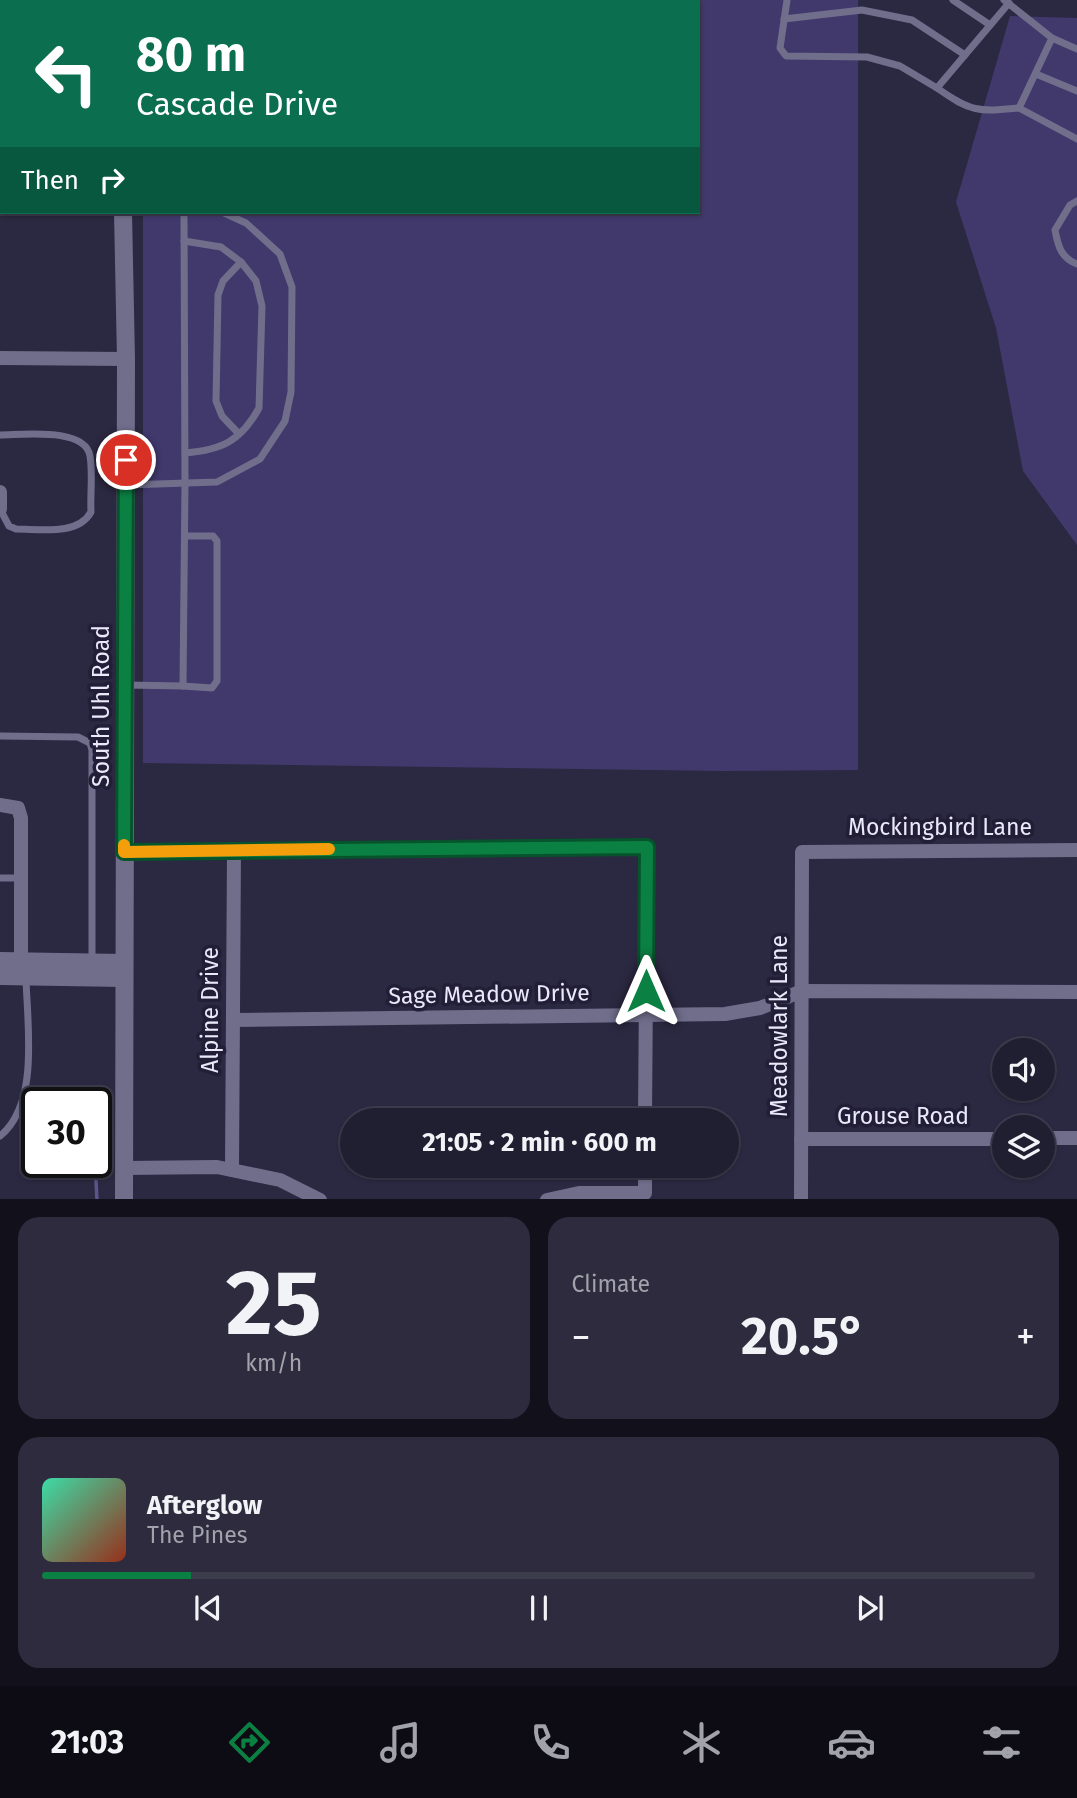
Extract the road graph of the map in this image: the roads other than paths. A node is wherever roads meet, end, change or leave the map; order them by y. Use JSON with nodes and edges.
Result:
{"nodes":[{"id":1,"x":787,"y":0,"type":"edge"},
{"id":2,"x":953,"y":0,"type":"edge"},
{"id":3,"x":1007,"y":2,"type":"edge"},
{"id":4,"x":784,"y":19,"type":"junction"},
{"id":5,"x":990,"y":25,"type":"junction"},
{"id":6,"x":1052,"y":38,"type":"junction"},
{"id":7,"x":1077,"y":49,"type":"edge"},
{"id":8,"x":965,"y":55,"type":"junction"},
{"id":9,"x":1035,"y":74,"type":"junction"},
{"id":10,"x":937,"y":88,"type":"junction"},
{"id":11,"x":1077,"y":91,"type":"edge"},
{"id":12,"x":1019,"y":108,"type":"junction"},
{"id":13,"x":1077,"y":139,"type":"edge"},
{"id":14,"x":1077,"y":201,"type":"edge"},
{"id":15,"x":122,"y":214,"type":"edge"},
{"id":16,"x":184,"y":214,"type":"edge"},
{"id":17,"x":226,"y":214,"type":"edge"},
{"id":18,"x":184,"y":241,"type":"junction"},
{"id":19,"x":241,"y":262,"type":"junction"},
{"id":20,"x":1077,"y":264,"type":"edge"},
{"id":21,"x":0,"y":358,"type":"edge"},
{"id":22,"x":126,"y":359,"type":"junction"},
{"id":23,"x":239,"y":434,"type":"junction"},
{"id":24,"x":0,"y":435,"type":"edge"},
{"id":25,"x":186,"y":453,"type":"junction"},
{"id":26,"x":186,"y":483,"type":"junction"},
{"id":27,"x":126,"y":485,"type":"junction"},
{"id":28,"x":0,"y":492,"type":"edge"},
{"id":29,"x":0,"y":509,"type":"edge"},
{"id":30,"x":185,"y":536,"type":"junction"},
{"id":31,"x":126,"y":685,"type":"junction"},
{"id":32,"x":183,"y":687,"type":"junction"},
{"id":33,"x":0,"y":736,"type":"edge"},
{"id":34,"x":0,"y":805,"type":"edge"},
{"id":35,"x":234,"y":850,"type":"junction"},
{"id":36,"x":1077,"y":850,"type":"edge"},
{"id":37,"x":124,"y":852,"type":"junction"},
{"id":38,"x":803,"y":852,"type":"joint"},
{"id":39,"x":0,"y":878,"type":"edge"},
{"id":40,"x":21,"y":878,"type":"junction"},
{"id":41,"x":0,"y":961,"type":"edge"},
{"id":42,"x":92,"y":963,"type":"junction"},
{"id":43,"x":124,"y":971,"type":"junction"},
{"id":44,"x":23,"y":973,"type":"junction"},
{"id":45,"x":0,"y":976,"type":"edge"},
{"id":46,"x":802,"y":991,"type":"junction"},
{"id":47,"x":1077,"y":992,"type":"edge"},
{"id":48,"x":646,"y":1016,"type":"junction"},
{"id":49,"x":233,"y":1020,"type":"junction"},
{"id":50,"x":645,"y":1108,"type":"edge"},
{"id":51,"x":0,"y":1136,"type":"edge"},
{"id":52,"x":1055,"y":1138,"type":"edge"},
{"id":53,"x":1077,"y":1138,"type":"edge"},
{"id":54,"x":802,"y":1139,"type":"junction"},
{"id":55,"x":992,"y":1139,"type":"edge"},
{"id":56,"x":125,"y":1168,"type":"junction"},
{"id":57,"x":232,"y":1170,"type":"junction"},
{"id":58,"x":645,"y":1178,"type":"edge"},
{"id":59,"x":124,"y":1199,"type":"edge"},
{"id":60,"x":320,"y":1199,"type":"edge"},
{"id":61,"x":548,"y":1199,"type":"edge"},
{"id":62,"x":801,"y":1199,"type":"edge"}],
"edges":[{"from":1,"to":4,"type":"lane"},
{"from":2,"to":5,"type":"lane"},
{"from":3,"to":5,"type":"lane"},
{"from":3,"to":6,"type":"lane"},
{"from":4,"to":8,"type":"lane"},
{"from":4,"to":10,"type":"lane"},
{"from":5,"to":8,"type":"lane"},
{"from":6,"to":7,"type":"lane"},
{"from":6,"to":9,"type":"lane"},
{"from":8,"to":10,"type":"lane"},
{"from":9,"to":11,"type":"lane"},
{"from":9,"to":12,"type":"lane"},
{"from":10,"to":12,"type":"lane"},
{"from":12,"to":13,"type":"lane"},
{"from":14,"to":20,"type":"lane"},
{"from":15,"to":22,"type":"main road","name":"South Uhl Road"},
{"from":16,"to":18,"type":"lane"},
{"from":17,"to":26,"type":"lane"},
{"from":18,"to":19,"type":"lane"},
{"from":18,"to":25,"type":"lane"},
{"from":19,"to":23,"type":"lane"},
{"from":19,"to":23,"type":"lane"},
{"from":21,"to":22,"type":"street"},
{"from":22,"to":27,"type":"main road","name":"South Uhl Road"},
{"from":23,"to":25,"type":"lane"},
{"from":24,"to":29,"type":"lane"},
{"from":25,"to":26,"type":"lane"},
{"from":26,"to":27,"type":"lane"},
{"from":26,"to":30,"type":"lane"},
{"from":27,"to":31,"type":"main road","name":"South Uhl Road"},
{"from":28,"to":29,"type":"street"},
{"from":30,"to":32,"type":"lane"},
{"from":30,"to":32,"type":"lane"},
{"from":31,"to":32,"type":"lane"},
{"from":31,"to":37,"type":"main road","name":"South Uhl Road"},
{"from":33,"to":42,"type":"lane"},
{"from":34,"to":40,"type":"street"},
{"from":35,"to":37,"type":"street"},
{"from":35,"to":48,"type":"street"},
{"from":35,"to":49,"type":"street","name":"Alpine Drive"},
{"from":36,"to":38,"type":"street","name":"Mockingbird Lane"},
{"from":37,"to":43,"type":"main road","name":"South Uhl Road"},
{"from":38,"to":46,"type":"street","name":"Meadowlark Lane"},
{"from":39,"to":40,"type":"lane"},
{"from":40,"to":44,"type":"street"},
{"from":41,"to":44,"type":"main road"},
{"from":42,"to":43,"type":"main road"},
{"from":42,"to":44,"type":"main road"},
{"from":43,"to":44,"type":"main road"},
{"from":43,"to":56,"type":"main road","name":"South Uhl Road"},
{"from":44,"to":45,"type":"main road"},
{"from":44,"to":51,"type":"lane"},
{"from":46,"to":47,"type":"street","name":"Sage Meadow Drive"},
{"from":46,"to":48,"type":"street","name":"Sage Meadow Drive"},
{"from":46,"to":54,"type":"street","name":"Meadowlark Lane"},
{"from":48,"to":49,"type":"street","name":"Sage Meadow Drive"},
{"from":48,"to":50,"type":"street"},
{"from":49,"to":57,"type":"street","name":"Alpine Drive"},
{"from":52,"to":53,"type":"street"},
{"from":54,"to":55,"type":"street","name":"Grouse Road"},
{"from":54,"to":62,"type":"street","name":"Meadowlark Lane"},
{"from":56,"to":57,"type":"street"},
{"from":56,"to":59,"type":"main road","name":"South Uhl Road"},
{"from":57,"to":60,"type":"street"},
{"from":58,"to":61,"type":"street"}]}
